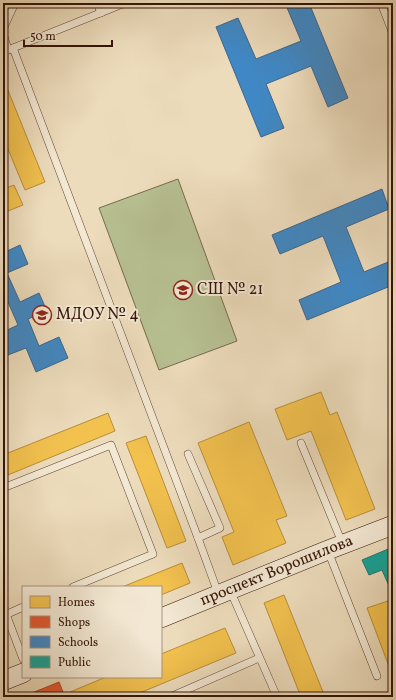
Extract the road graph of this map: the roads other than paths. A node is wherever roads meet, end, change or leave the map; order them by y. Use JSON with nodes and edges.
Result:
{"nodes":[{"id":1,"x":15,"y":3,"type":"edge"},
{"id":2,"x":97,"y":3,"type":"edge"},
{"id":3,"x":125,"y":3,"type":"edge"},
{"id":4,"x":381,"y":3,"type":"edge"},
{"id":5,"x":101,"y":13,"type":"junction"},
{"id":6,"x":3,"y":29,"type":"edge"},
{"id":7,"x":3,"y":33,"type":"edge"},
{"id":8,"x":393,"y":34,"type":"edge"},
{"id":9,"x":8,"y":50,"type":"edge"},
{"id":10,"x":301,"y":442,"type":"dead end"},
{"id":11,"x":188,"y":454,"type":"dead end"},
{"id":12,"x":3,"y":488,"type":"edge"},
{"id":13,"x":393,"y":526,"type":"edge"},
{"id":14,"x":198,"y":538,"type":"junction"},
{"id":15,"x":335,"y":547,"type":"junction"},
{"id":16,"x":75,"y":586,"type":"edge"},
{"id":17,"x":224,"y":592,"type":"junction"},
{"id":18,"x":22,"y":607,"type":"edge"},
{"id":19,"x":5,"y":615,"type":"edge"},
{"id":20,"x":162,"y":618,"type":"edge"},
{"id":21,"x":22,"y":657,"type":"edge"},
{"id":22,"x":259,"y":658,"type":"junction"},
{"id":23,"x":22,"y":673,"type":"edge"},
{"id":24,"x":377,"y":676,"type":"dead end"},
{"id":25,"x":3,"y":681,"type":"edge"},
{"id":26,"x":393,"y":695,"type":"edge"},
{"id":27,"x":170,"y":697,"type":"edge"},
{"id":28,"x":277,"y":697,"type":"edge"},
{"id":29,"x":389,"y":697,"type":"edge"}],
"edges":[{"from":1,"to":6,"type":"lane"},
{"from":2,"to":5,"type":"lane"},
{"from":3,"to":5,"type":"lane"},
{"from":4,"to":8,"type":"lane"},
{"from":5,"to":9,"type":"lane"},
{"from":7,"to":9,"type":"lane"},
{"from":9,"to":14,"type":"lane"},
{"from":10,"to":15,"type":"lane"},
{"from":11,"to":14,"type":"lane"},
{"from":12,"to":16,"type":"lane"},
{"from":13,"to":15,"type":"street","name":"проспект Ворошилова"},
{"from":14,"to":17,"type":"lane"},
{"from":15,"to":17,"type":"street","name":"проспект Ворошилова"},
{"from":15,"to":24,"type":"lane"},
{"from":17,"to":20,"type":"street","name":"проспект Ворошилова"},
{"from":17,"to":22,"type":"lane"},
{"from":18,"to":19,"type":"lane"},
{"from":19,"to":21,"type":"lane"},
{"from":22,"to":27,"type":"lane"},
{"from":22,"to":28,"type":"lane"},
{"from":23,"to":25,"type":"street"},
{"from":26,"to":29,"type":"lane"}]}
